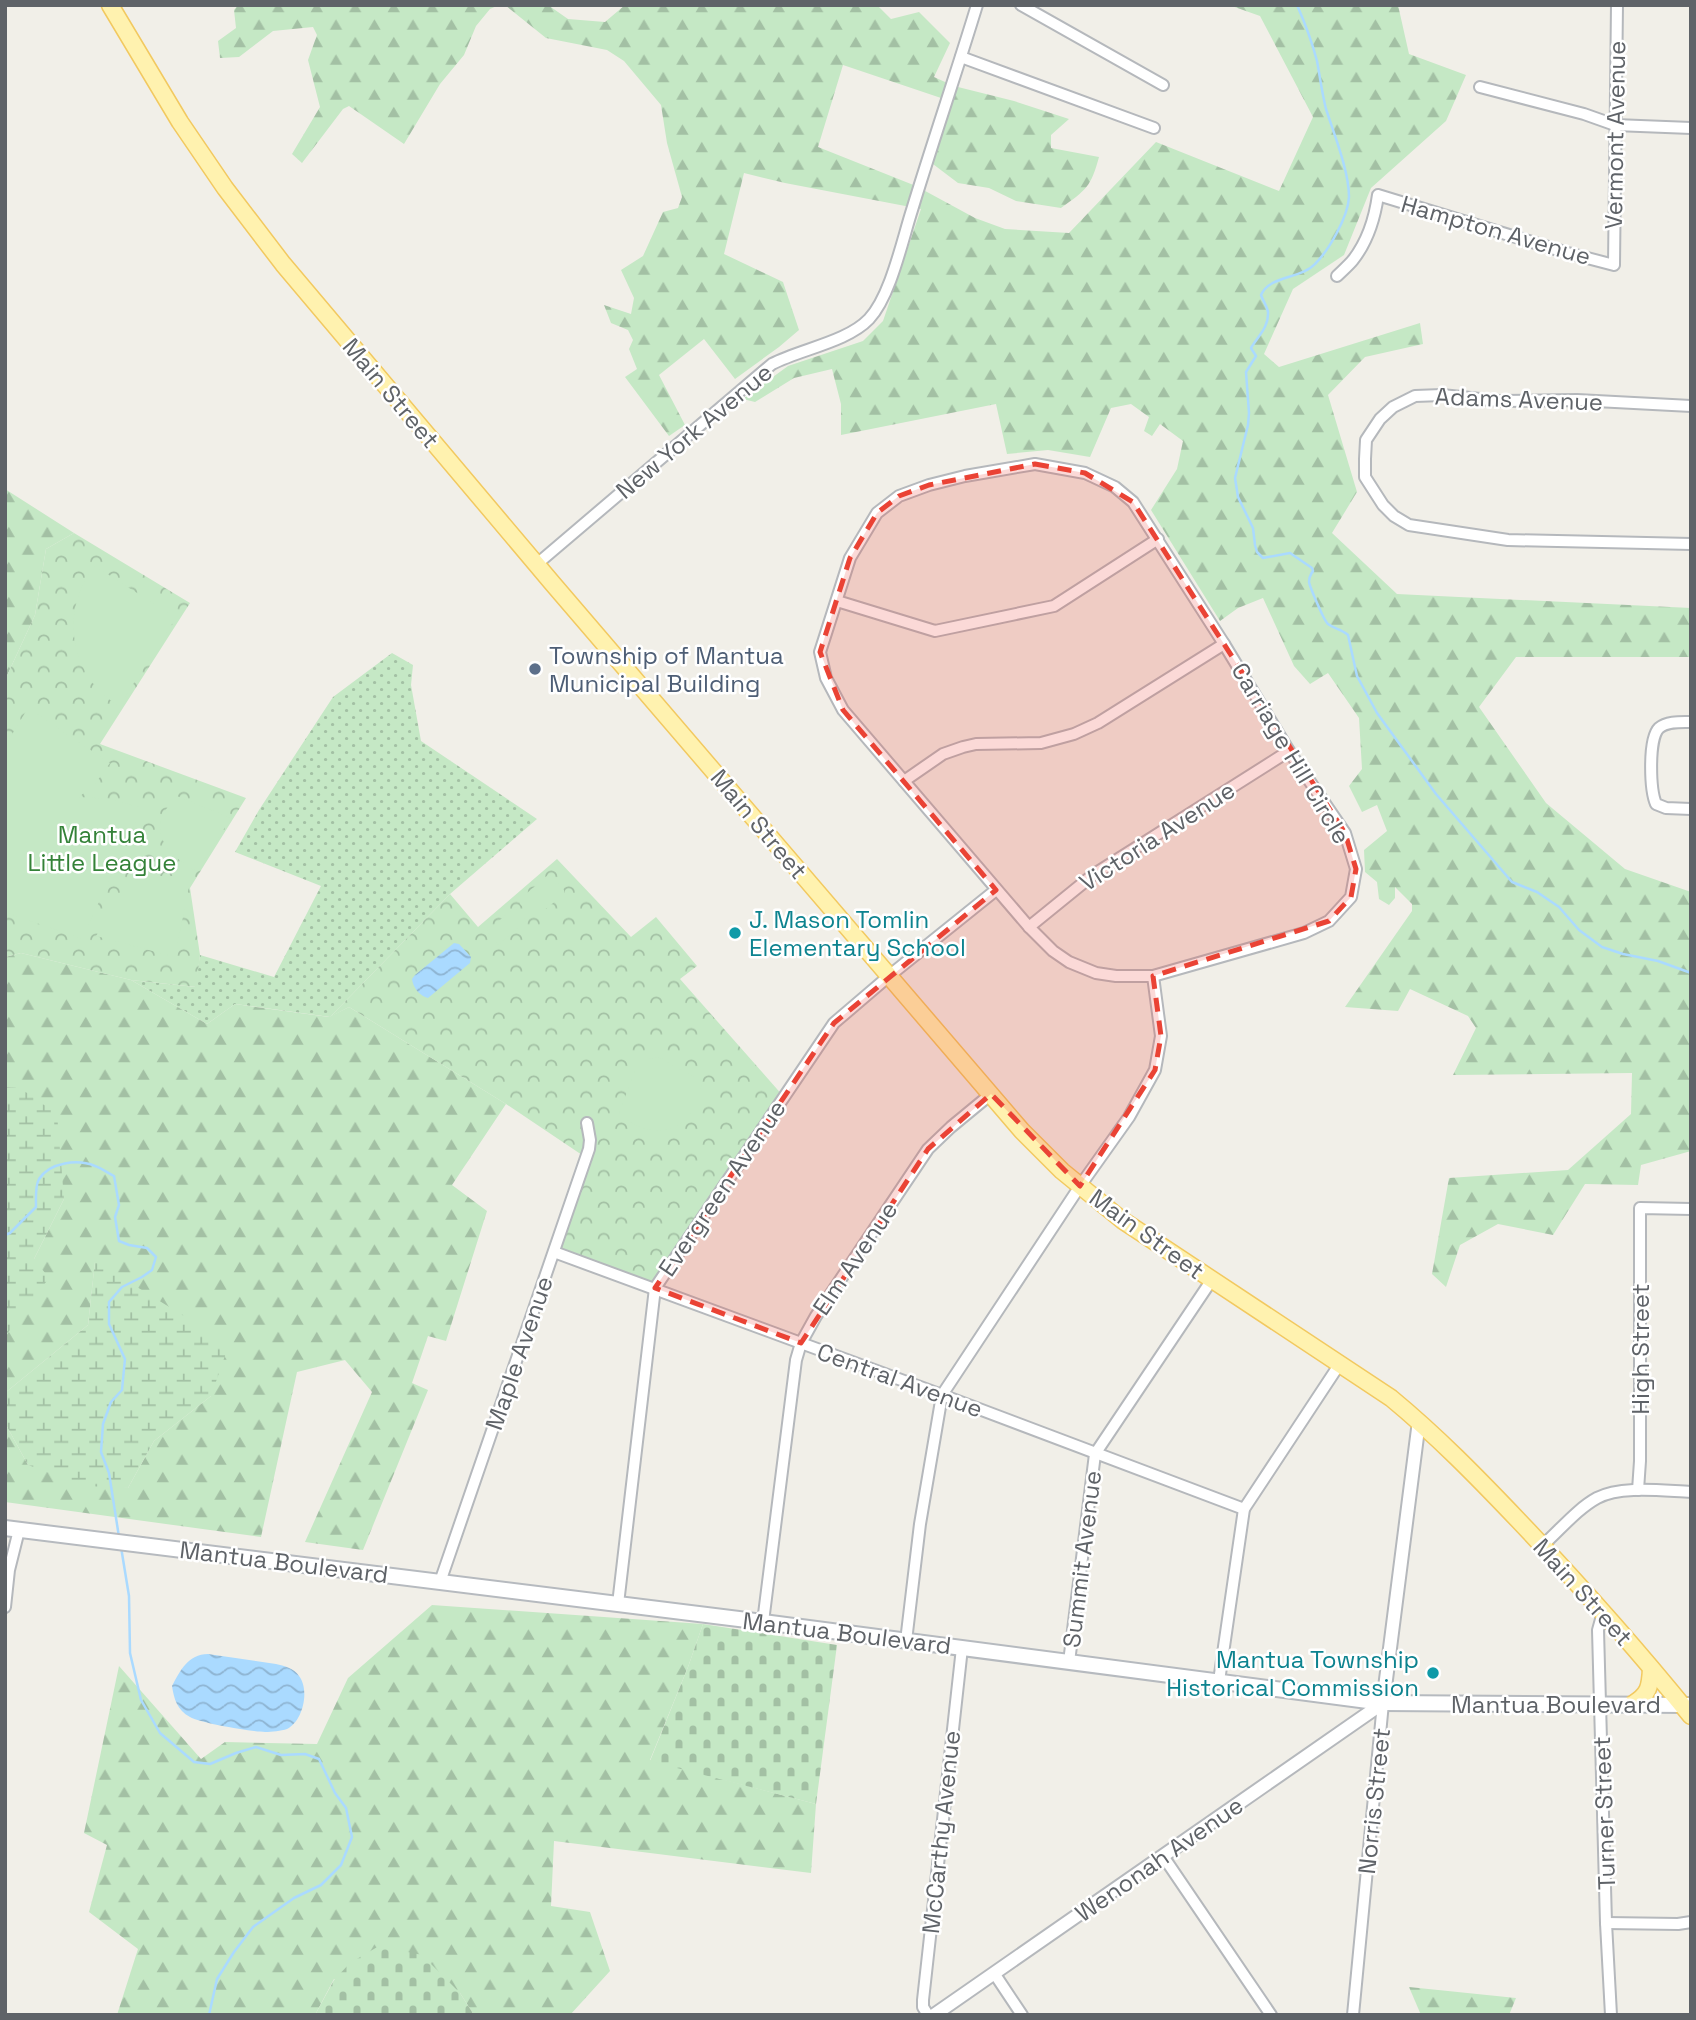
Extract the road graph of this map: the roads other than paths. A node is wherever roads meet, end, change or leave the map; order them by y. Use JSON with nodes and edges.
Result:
{"nodes":[{"id":1,"x":110,"y":5,"type":"edge"},
{"id":2,"x":977,"y":5,"type":"edge"},
{"id":3,"x":1021,"y":5,"type":"edge"},
{"id":4,"x":1617,"y":5,"type":"edge"},
{"id":5,"x":961,"y":57,"type":"junction"},
{"id":6,"x":1163,"y":85,"type":"dead end"},
{"id":7,"x":1480,"y":87,"type":"dead end"},
{"id":8,"x":1615,"y":125,"type":"junction"},
{"id":9,"x":1154,"y":128,"type":"dead end"},
{"id":10,"x":1691,"y":128,"type":"edge"},
{"id":11,"x":1614,"y":265,"type":"joint"},
{"id":12,"x":1336,"y":276,"type":"dead end"},
{"id":13,"x":1691,"y":405,"type":"edge"},
{"id":14,"x":1158,"y":539,"type":"junction"},
{"id":15,"x":1691,"y":544,"type":"edge"},
{"id":16,"x":537,"y":564,"type":"junction"},
{"id":17,"x":836,"y":601,"type":"junction"},
{"id":18,"x":1224,"y":644,"type":"junction"},
{"id":19,"x":1691,"y":722,"type":"edge"},
{"id":20,"x":1289,"y":751,"type":"junction"},
{"id":21,"x":904,"y":780,"type":"junction"},
{"id":22,"x":1691,"y":809,"type":"edge"},
{"id":23,"x":996,"y":890,"type":"junction"},
{"id":24,"x":1029,"y":927,"type":"junction"},
{"id":25,"x":889,"y":976,"type":"junction"},
{"id":26,"x":1153,"y":976,"type":"junction"},
{"id":27,"x":991,"y":1094,"type":"junction"},
{"id":28,"x":587,"y":1124,"type":"dead end"},
{"id":29,"x":1080,"y":1186,"type":"junction"},
{"id":30,"x":1691,"y":1209,"type":"edge"},
{"id":31,"x":554,"y":1252,"type":"junction"},
{"id":32,"x":1211,"y":1280,"type":"junction"},
{"id":33,"x":655,"y":1288,"type":"junction"},
{"id":34,"x":801,"y":1343,"type":"junction"},
{"id":35,"x":1339,"y":1365,"type":"junction"},
{"id":36,"x":942,"y":1395,"type":"junction"},
{"id":37,"x":1419,"y":1421,"type":"junction"},
{"id":38,"x":1095,"y":1454,"type":"junction"},
{"id":39,"x":1638,"y":1490,"type":"junction"},
{"id":40,"x":1691,"y":1492,"type":"edge"},
{"id":41,"x":1244,"y":1509,"type":"junction"},
{"id":42,"x":12,"y":1529,"type":"edge"},
{"id":43,"x":1542,"y":1546,"type":"junction"},
{"id":44,"x":440,"y":1581,"type":"junction"},
{"id":45,"x":618,"y":1604,"type":"junction"},
{"id":46,"x":5,"y":1607,"type":"edge"},
{"id":47,"x":1603,"y":1612,"type":"junction"},
{"id":48,"x":763,"y":1622,"type":"junction"},
{"id":49,"x":907,"y":1634,"type":"junction"},
{"id":50,"x":962,"y":1648,"type":"junction"},
{"id":51,"x":1069,"y":1662,"type":"junction"},
{"id":52,"x":1651,"y":1669,"type":"junction"},
{"id":53,"x":1219,"y":1682,"type":"junction"},
{"id":54,"x":1383,"y":1703,"type":"junction"},
{"id":55,"x":1600,"y":1704,"type":"junction"},
{"id":56,"x":1633,"y":1704,"type":"junction"},
{"id":57,"x":1688,"y":1709,"type":"edge"},
{"id":58,"x":1163,"y":1856,"type":"junction"},
{"id":59,"x":1691,"y":1922,"type":"edge"},
{"id":60,"x":1606,"y":1923,"type":"junction"},
{"id":61,"x":994,"y":1973,"type":"junction"},
{"id":62,"x":928,"y":2015,"type":"edge"},
{"id":63,"x":934,"y":2015,"type":"edge"},
{"id":64,"x":1022,"y":2015,"type":"edge"},
{"id":65,"x":1271,"y":2015,"type":"edge"},
{"id":66,"x":1353,"y":2015,"type":"edge"},
{"id":67,"x":1611,"y":2015,"type":"edge"}],
"edges":[{"from":1,"to":16,"type":"main road","name":"Main Street"},
{"from":2,"to":5,"type":"street","name":"New York Avenue"},
{"from":3,"to":6,"type":"street"},
{"from":4,"to":8,"type":"street","name":"Vermont Avenue"},
{"from":5,"to":9,"type":"street"},
{"from":5,"to":16,"type":"street","name":"New York Avenue"},
{"from":7,"to":8,"type":"street"},
{"from":8,"to":10,"type":"street"},
{"from":8,"to":11,"type":"street","name":"Vermont Avenue"},
{"from":11,"to":12,"type":"street","name":"Hampton Avenue"},
{"from":13,"to":15,"type":"street","name":"Adams Avenue"},
{"from":14,"to":17,"type":"street"},
{"from":14,"to":17,"type":"street","name":"Carriage Hill Circle"},
{"from":14,"to":18,"type":"street","name":"Carriage Hill Circle"},
{"from":16,"to":25,"type":"main road","name":"Main Street"},
{"from":17,"to":21,"type":"street","name":"Carriage Hill Circle"},
{"from":18,"to":20,"type":"street","name":"Carriage Hill Circle"},
{"from":18,"to":21,"type":"street"},
{"from":19,"to":22,"type":"street"},
{"from":20,"to":24,"type":"street","name":"Victoria Avenue"},
{"from":20,"to":26,"type":"street","name":"Carriage Hill Circle"},
{"from":21,"to":23,"type":"street","name":"Carriage Hill Circle"},
{"from":23,"to":24,"type":"street","name":"Carriage Hill Circle"},
{"from":23,"to":25,"type":"street","name":"Evergreen Avenue"},
{"from":24,"to":26,"type":"street","name":"Carriage Hill Circle"},
{"from":25,"to":27,"type":"main road","name":"Main Street"},
{"from":25,"to":33,"type":"street","name":"Evergreen Avenue"},
{"from":26,"to":29,"type":"street"},
{"from":27,"to":29,"type":"main road","name":"Main Street"},
{"from":27,"to":34,"type":"street","name":"Elm Avenue"},
{"from":28,"to":31,"type":"street","name":"Maple Avenue"},
{"from":29,"to":32,"type":"main road","name":"Main Street"},
{"from":29,"to":36,"type":"street"},
{"from":30,"to":39,"type":"street","name":"High Street"},
{"from":31,"to":33,"type":"street","name":"Central Avenue"},
{"from":31,"to":44,"type":"street","name":"Maple Avenue"},
{"from":32,"to":35,"type":"main road","name":"Main Street"},
{"from":32,"to":38,"type":"street","name":"Summit Avenue"},
{"from":33,"to":34,"type":"street","name":"Central Avenue"},
{"from":33,"to":45,"type":"street","name":"Evergreen Avenue"},
{"from":34,"to":36,"type":"street","name":"Central Avenue"},
{"from":34,"to":48,"type":"street","name":"Elm Avenue"},
{"from":35,"to":37,"type":"main road","name":"Main Street"},
{"from":35,"to":41,"type":"street"},
{"from":36,"to":38,"type":"street","name":"Central Avenue"},
{"from":36,"to":49,"type":"street"},
{"from":37,"to":43,"type":"main road","name":"Main Street"},
{"from":37,"to":54,"type":"street","name":"Norris Street"},
{"from":38,"to":41,"type":"street","name":"Central Avenue"},
{"from":38,"to":51,"type":"street","name":"Summit Avenue"},
{"from":39,"to":40,"type":"street"},
{"from":39,"to":43,"type":"street"},
{"from":41,"to":53,"type":"street"},
{"from":42,"to":44,"type":"main road","name":"Mantua Boulevard"},
{"from":42,"to":46,"type":"street"},
{"from":43,"to":47,"type":"main road","name":"Main Street"},
{"from":44,"to":45,"type":"main road","name":"Mantua Boulevard"},
{"from":45,"to":48,"type":"main road","name":"Mantua Boulevard"},
{"from":47,"to":52,"type":"main road","name":"Main Street"},
{"from":47,"to":55,"type":"street","name":"Turner Street"},
{"from":48,"to":49,"type":"main road","name":"Mantua Boulevard"},
{"from":49,"to":50,"type":"main road","name":"Mantua Boulevard"},
{"from":50,"to":51,"type":"main road","name":"Mantua Boulevard"},
{"from":50,"to":62,"type":"street","name":"McCarthy Avenue"},
{"from":51,"to":53,"type":"main road","name":"Mantua Boulevard"},
{"from":52,"to":56,"type":"main road"},
{"from":52,"to":57,"type":"main road","name":"Main Street"},
{"from":53,"to":54,"type":"main road","name":"Mantua Boulevard"},
{"from":54,"to":55,"type":"main road","name":"Mantua Boulevard"},
{"from":54,"to":58,"type":"street","name":"Wenonah Avenue"},
{"from":54,"to":66,"type":"street","name":"Norris Street"},
{"from":55,"to":56,"type":"main road","name":"Mantua Boulevard"},
{"from":55,"to":60,"type":"street","name":"Turner Street"},
{"from":56,"to":57,"type":"main road","name":"Mantua Boulevard"},
{"from":58,"to":61,"type":"street","name":"Wenonah Avenue"},
{"from":58,"to":65,"type":"street"},
{"from":59,"to":60,"type":"street"},
{"from":60,"to":67,"type":"street","name":"Turner Street"},
{"from":61,"to":63,"type":"street","name":"Wenonah Avenue"},
{"from":61,"to":64,"type":"street"}]}
